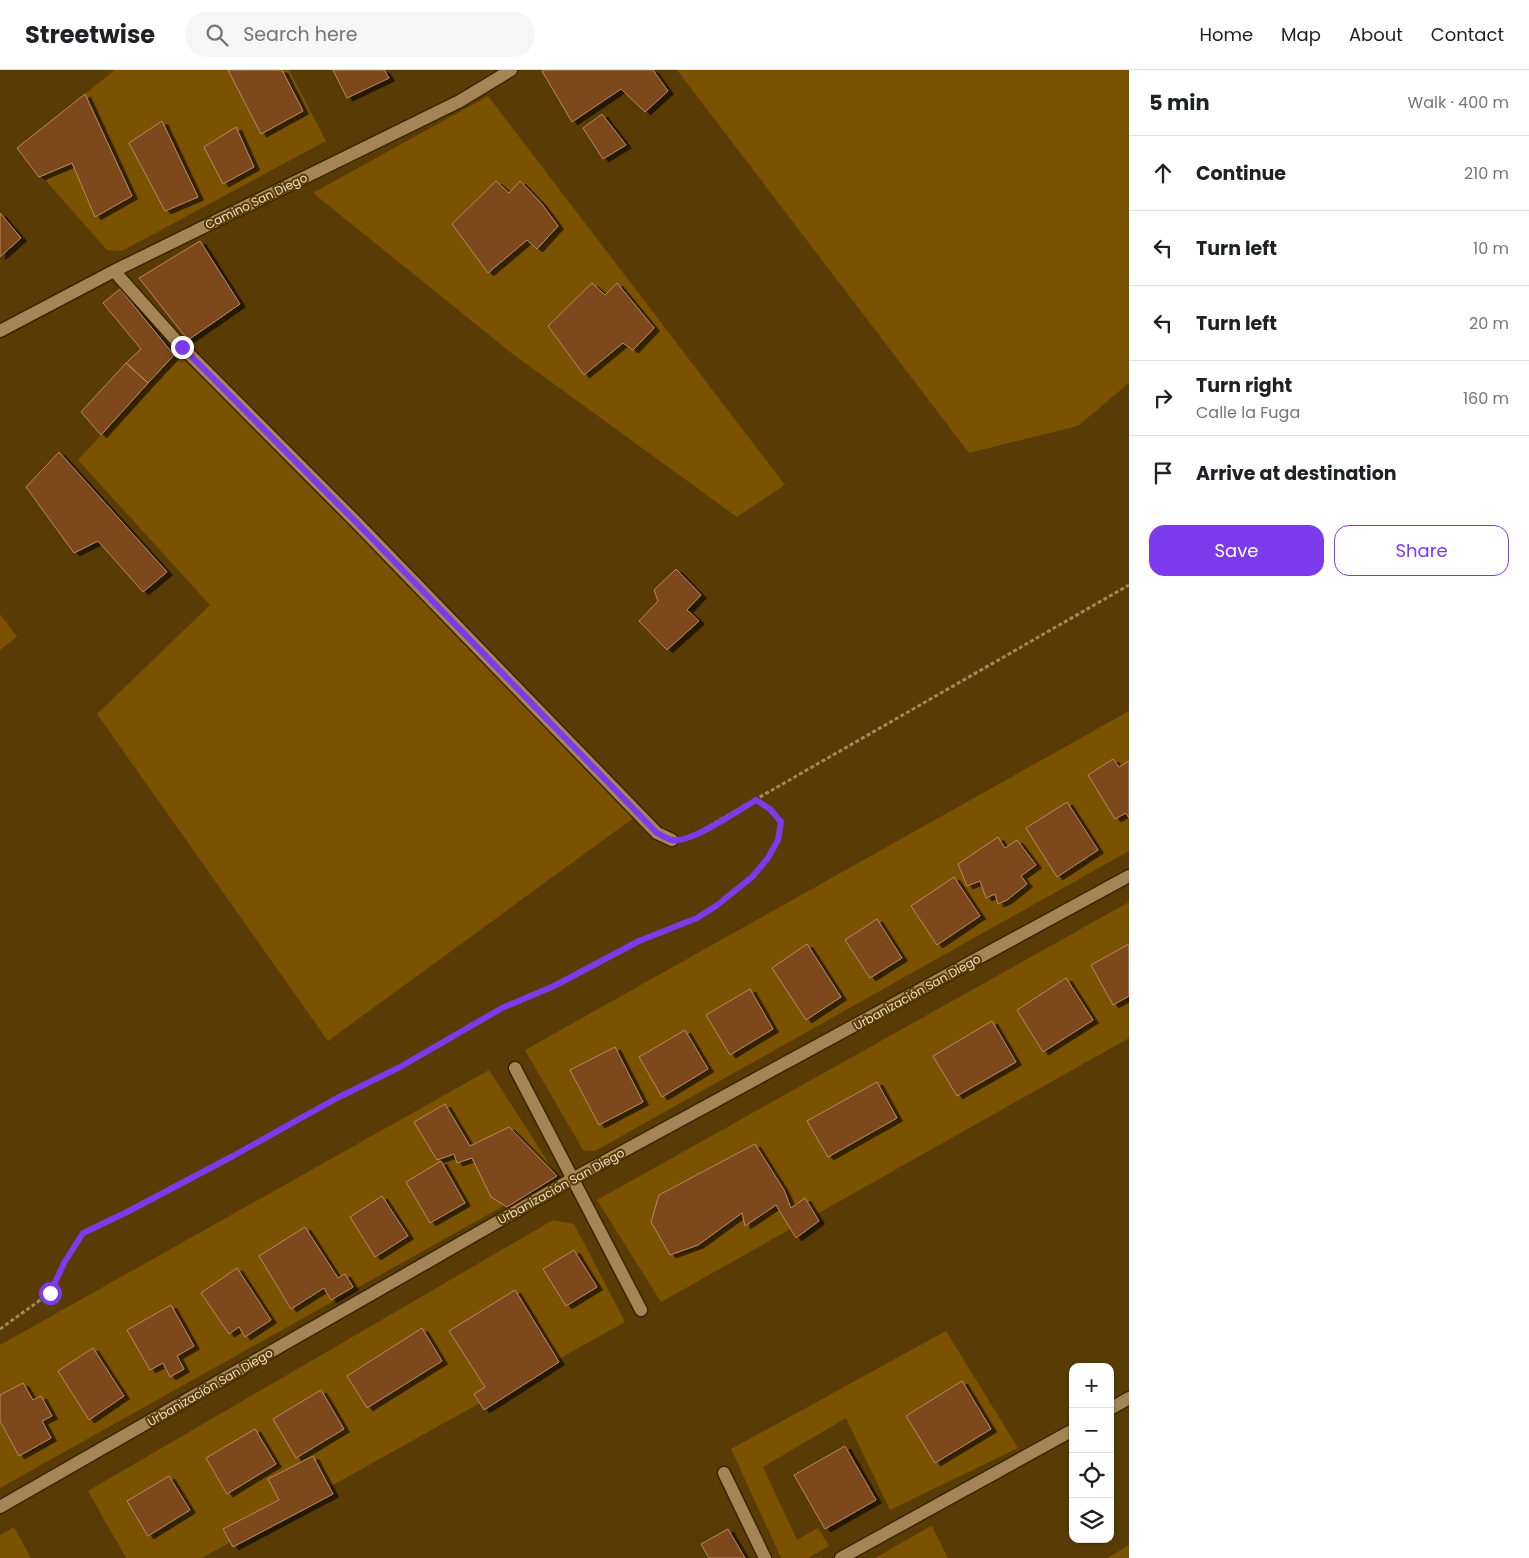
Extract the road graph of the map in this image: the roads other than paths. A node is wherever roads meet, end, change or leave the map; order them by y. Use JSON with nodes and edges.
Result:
{"nodes":[{"id":1,"x":511,"y":70,"type":"edge"},
{"id":2,"x":114,"y":271,"type":"junction"},
{"id":3,"x":0,"y":331,"type":"edge"},
{"id":4,"x":672,"y":840,"type":"road end"},
{"id":5,"x":1129,"y":876,"type":"edge"},
{"id":6,"x":516,"y":1068,"type":"dead end"},
{"id":7,"x":574,"y":1178,"type":"junction"},
{"id":8,"x":641,"y":1310,"type":"dead end"},
{"id":9,"x":1129,"y":1398,"type":"edge"},
{"id":10,"x":1112,"y":1408,"type":"edge"},
{"id":11,"x":1069,"y":1432,"type":"edge"},
{"id":12,"x":724,"y":1472,"type":"dead end"},
{"id":13,"x":0,"y":1507,"type":"edge"},
{"id":14,"x":765,"y":1558,"type":"edge"},
{"id":15,"x":840,"y":1558,"type":"edge"}],
"edges":[{"from":1,"to":2,"type":"street","name":"Camino San Diego"},
{"from":2,"to":3,"type":"street","name":"Camino San Diego"},
{"from":2,"to":4,"type":"street"},
{"from":5,"to":7,"type":"street","name":"Urbanización San Diego"},
{"from":6,"to":7,"type":"street"},
{"from":7,"to":8,"type":"street"},
{"from":7,"to":13,"type":"street","name":"Urbanización San Diego"},
{"from":9,"to":10,"type":"street"},
{"from":11,"to":15,"type":"street"},
{"from":12,"to":14,"type":"street"}]}
